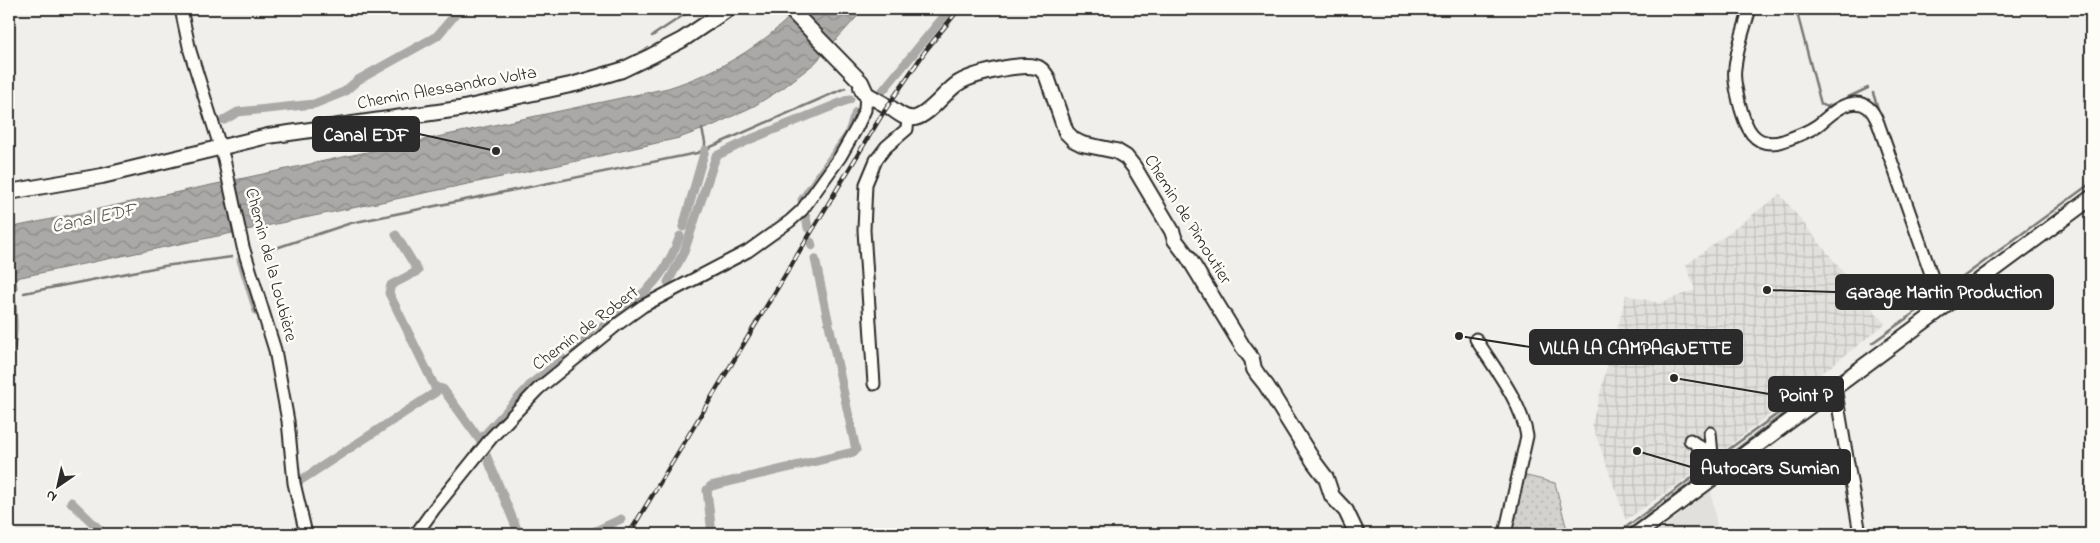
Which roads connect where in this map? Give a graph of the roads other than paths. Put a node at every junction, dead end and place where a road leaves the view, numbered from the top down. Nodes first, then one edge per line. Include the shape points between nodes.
1 (181, 9) edge
2 (728, 9) edge
3 (790, 9) edge
4 (1750, 9) edge
5 (863, 97) junction
6 (908, 118) junction
7 (222, 152) junction
8 (9, 192) edge
9 (2091, 198) edge
10 (1943, 308) junction
11 (1476, 339) dead end
12 (874, 384) dead end
13 (1835, 388) junction
14 (1710, 433) dead end
15 (1690, 440) dead end
16 (1712, 454) junction
17 (1721, 471) junction
18 (306, 534) edge
19 (416, 534) edge
20 (1357, 534) edge
21 (1505, 534) edge
22 (1637, 534) edge
23 (1860, 534) edge

1 - 7 street, Chemin de la Loubière via 190,51
2 - 7 main road, Chemin Alessandro Volta via 651,56 622,70 581,83 459,109 268,136
3 - 5 main road via 864,86
4 - 10 street via 1734,74 1742,114 1751,133 1764,142 1780,142 1810,130 1847,104 1860,103 1870,108 1878,122
5 - 6 main road
5 - 19 street, Chemin de Robert via 865,110 861,119 835,164 802,210 740,256 643,306 538,389 492,437
6 - 12 street via 907,129 876,160 866,184 865,239
6 - 20 main road, Chemin de Pimoutier via 922,115 967,78 991,71 1034,66 1043,71 1070,136 1082,144 1122,154 1134,167 1175,240 1242,347 1247,350 1258,375 1326,478 1328,490 1346,511
7 - 8 main road, Chemin Alessandro Volta
7 - 18 street, Chemin de la Loubière via 243,247 276,352 294,482
9 - 10 main road
10 - 13 main road
11 - 21 street via 1514,403 1527,436
13 - 17 main road
13 - 23 street
14 - 16 street
15 - 16 street
16 - 17 street
17 - 22 main road

